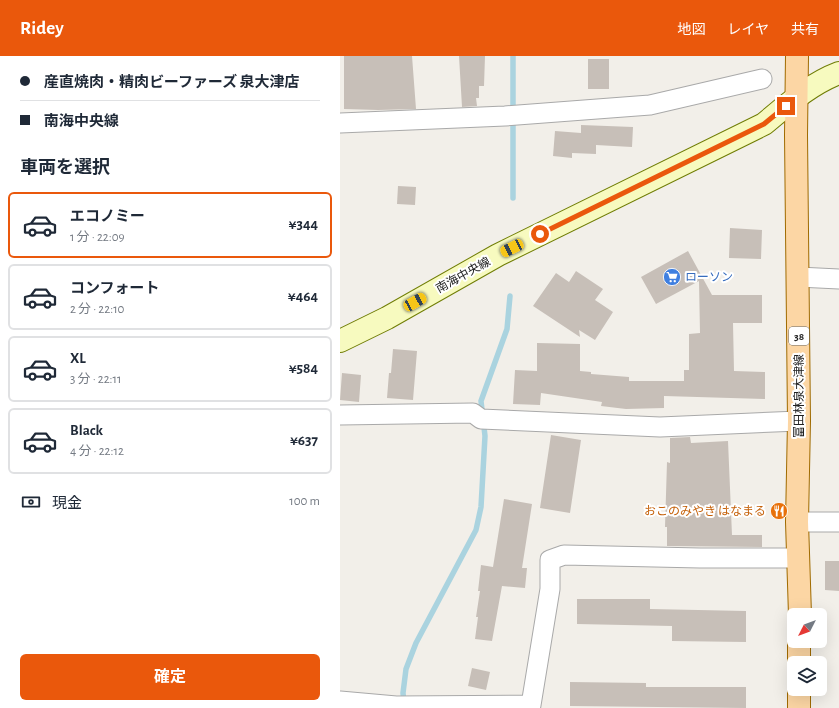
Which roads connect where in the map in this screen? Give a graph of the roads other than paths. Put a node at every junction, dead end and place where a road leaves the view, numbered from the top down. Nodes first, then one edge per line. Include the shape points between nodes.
1 (797, 56) edge
2 (839, 73) edge
3 (762, 79) dead end
4 (797, 96) junction
5 (340, 123) edge
6 (798, 277) junction
7 (839, 279) edge
8 (340, 341) edge
9 (340, 415) edge
10 (799, 421) junction
11 (797, 522) junction
12 (839, 522) edge
13 (799, 558) junction
14 (800, 608) edge
15 (799, 696) edge
16 (340, 701) edge
17 (531, 706) edge
18 (400, 707) edge
19 (799, 708) edge

1 - 4 main road, 富田林泉大津線 / 38
2 - 4 street, 南海中央線
3 - 5 street via 650,105 506,116
4 - 6 main road, 富田林泉大津線 / 38
4 - 8 street, 南海中央線 via 764,124 498,255 387,318
6 - 7 street
6 - 10 main road, 富田林泉大津線 / 38
9 - 10 street via 473,413 486,420 660,427
10 - 11 main road, 富田林泉大津線 / 38
11 - 12 street
11 - 13 main road, 富田林泉大津線 / 38
13 - 14 main road, 富田林泉大津線 / 38
13 - 17 street via 564,555 550,560 550,588
15 - 19 main road
16 - 18 street
17 - 18 street

